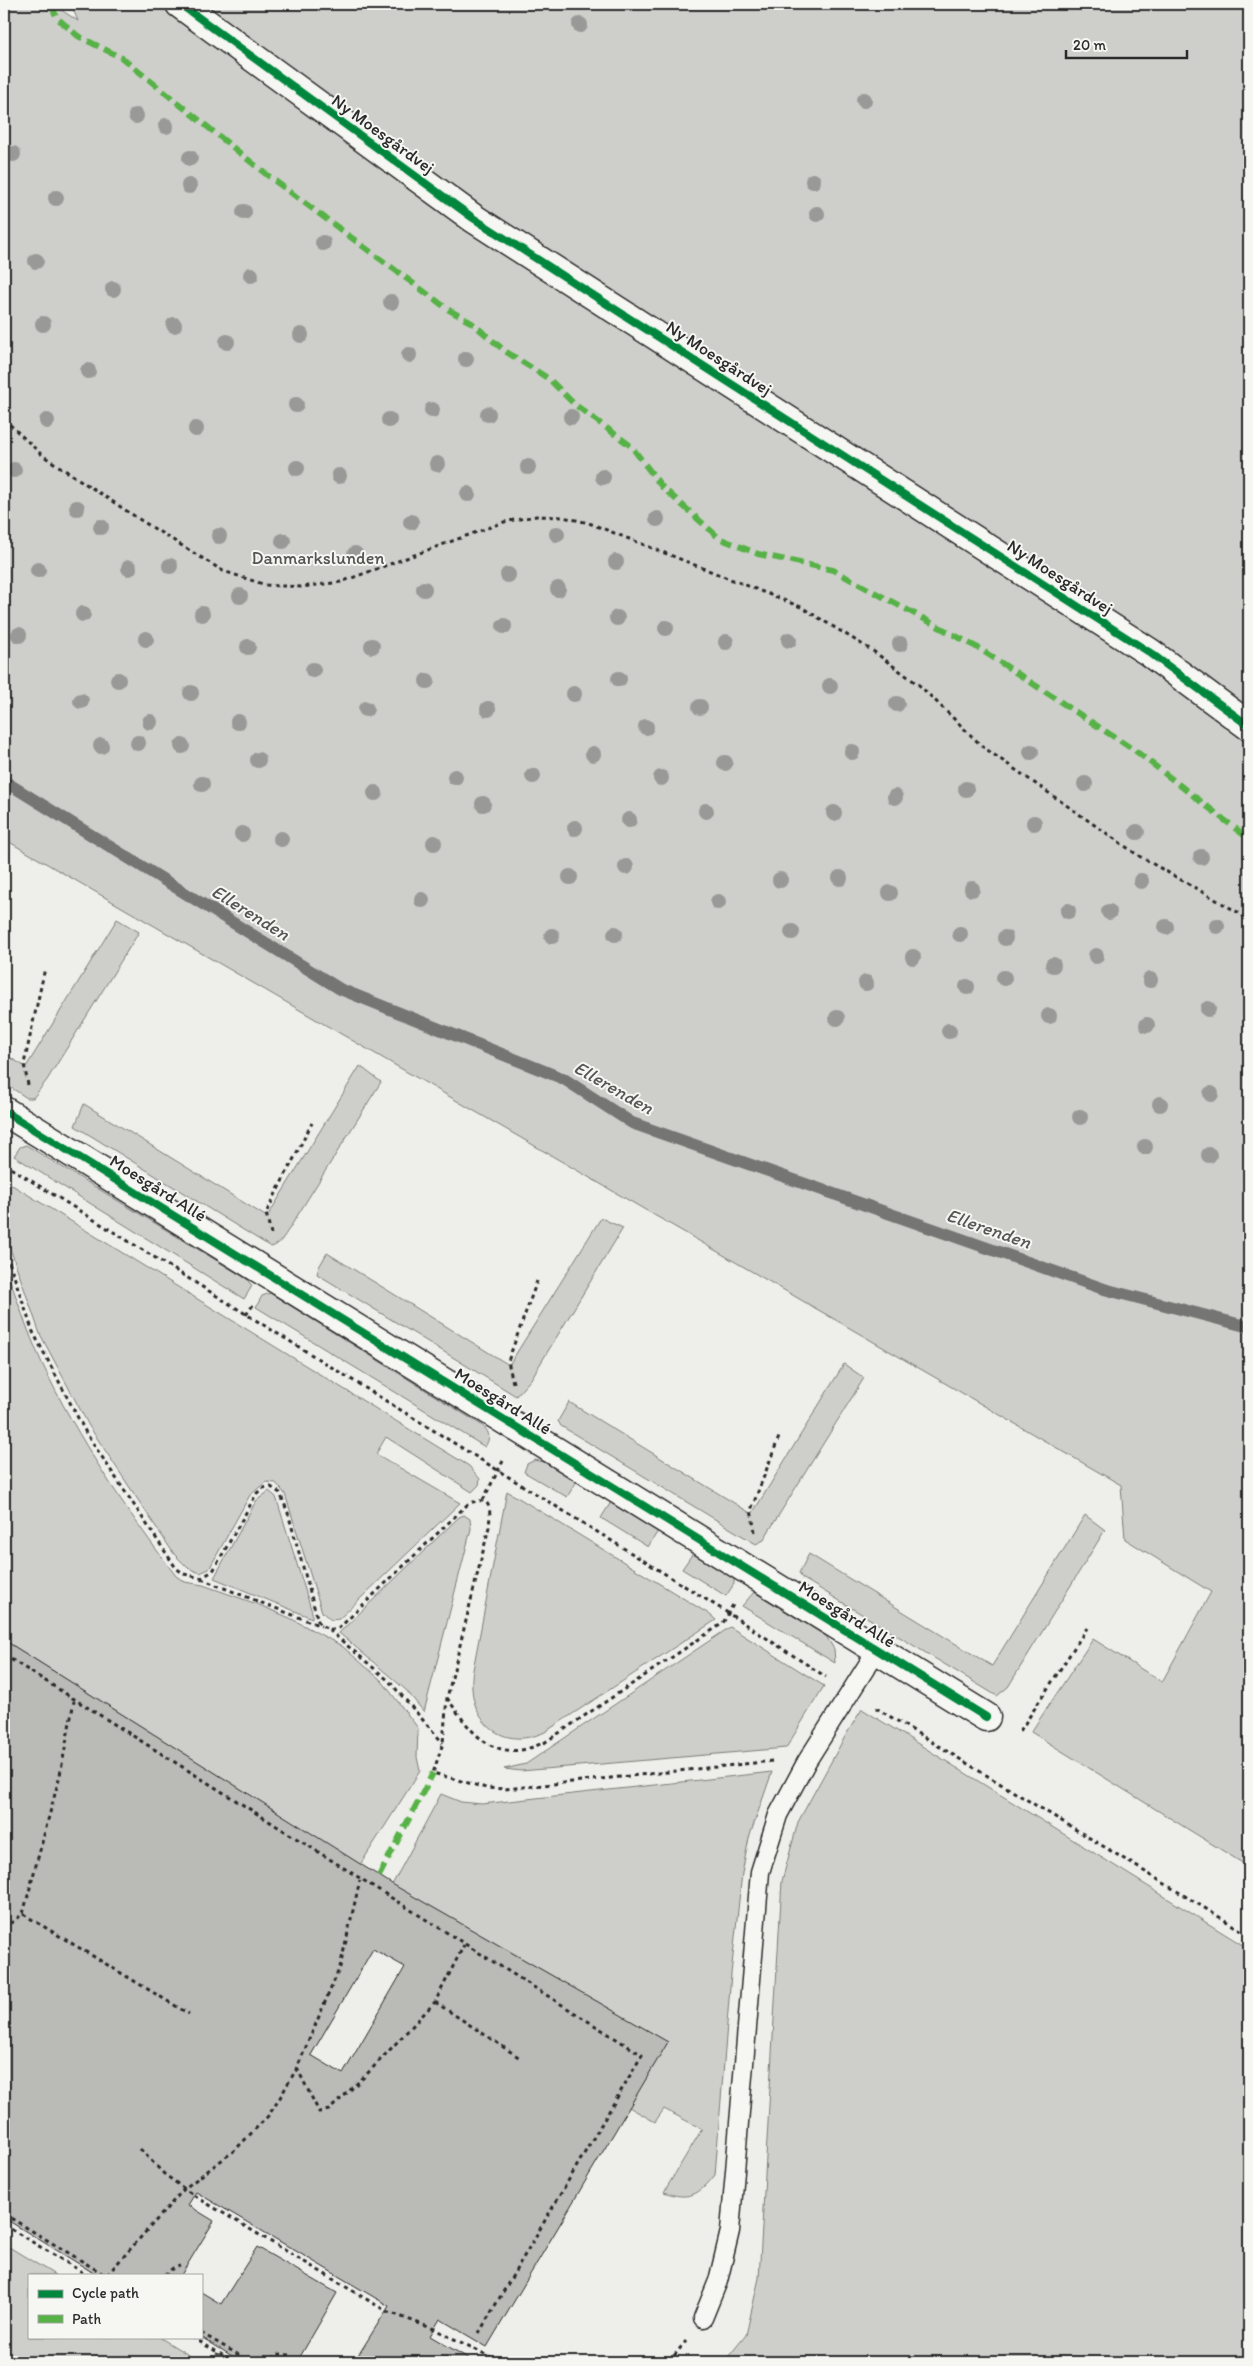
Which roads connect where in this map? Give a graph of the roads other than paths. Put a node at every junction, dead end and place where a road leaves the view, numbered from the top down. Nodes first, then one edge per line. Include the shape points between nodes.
1 (180, 4) edge
2 (1249, 726) edge
3 (4, 1111) edge
4 (877, 1650) junction
5 (986, 1717) road end
6 (703, 2318) dead end

1 - 2 street, Ny Moesgårdvej via 473,218 1149,652
3 - 4 street, Moesgård Allé
4 - 5 street, Moesgård Allé
4 - 6 lane via 807,1761 778,1815 760,1872 730,2231 718,2281

